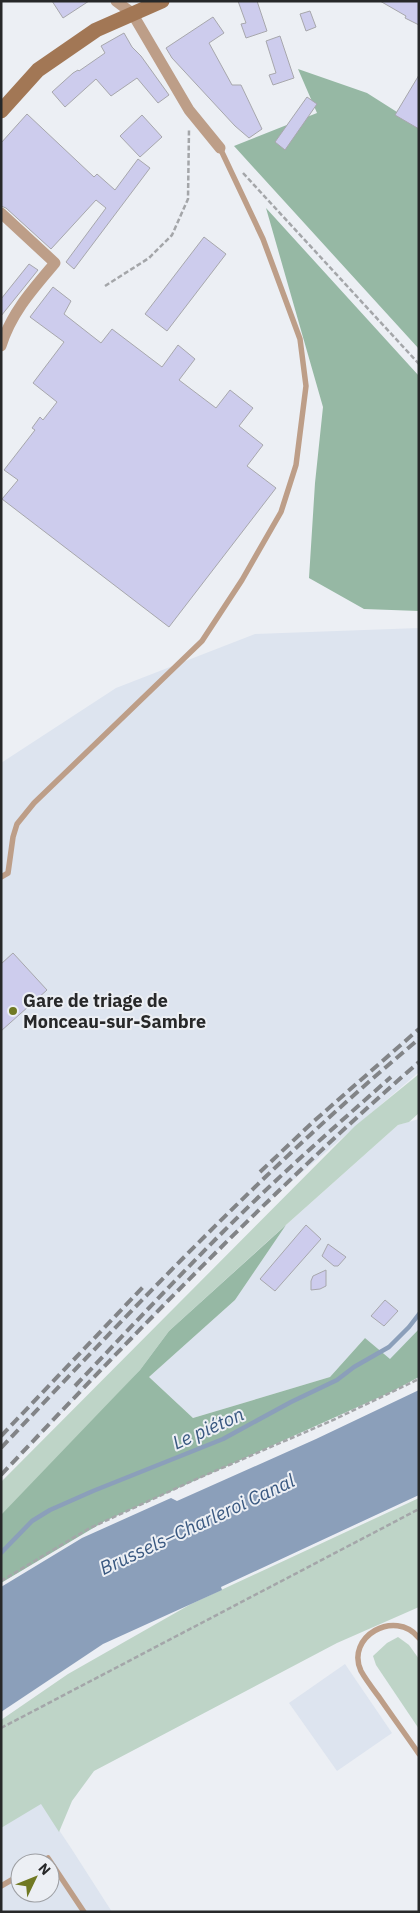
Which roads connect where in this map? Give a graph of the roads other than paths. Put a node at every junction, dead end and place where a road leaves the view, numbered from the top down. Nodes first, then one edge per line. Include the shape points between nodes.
1 (116, 1) edge
2 (162, 1) edge
3 (132, 13) junction
4 (1, 111) edge
5 (220, 148) joint
6 (1, 213) edge
7 (1, 346) edge
8 (1, 877) edge
9 (419, 1638) edge
10 (419, 1754) edge
11 (60, 1876) edge
12 (84, 1912) edge

1 - 3 street
2 - 3 main road
3 - 4 main road via 96,30 38,70
3 - 5 street via 189,110
5 - 8 lane via 263,239 300,339 306,386 296,465 281,512 202,641 34,803 17,824 8,873
6 - 7 street via 55,263 22,301
9 - 10 lane via 400,1625 383,1626 366,1637 358,1653 361,1671
11 - 12 lane

